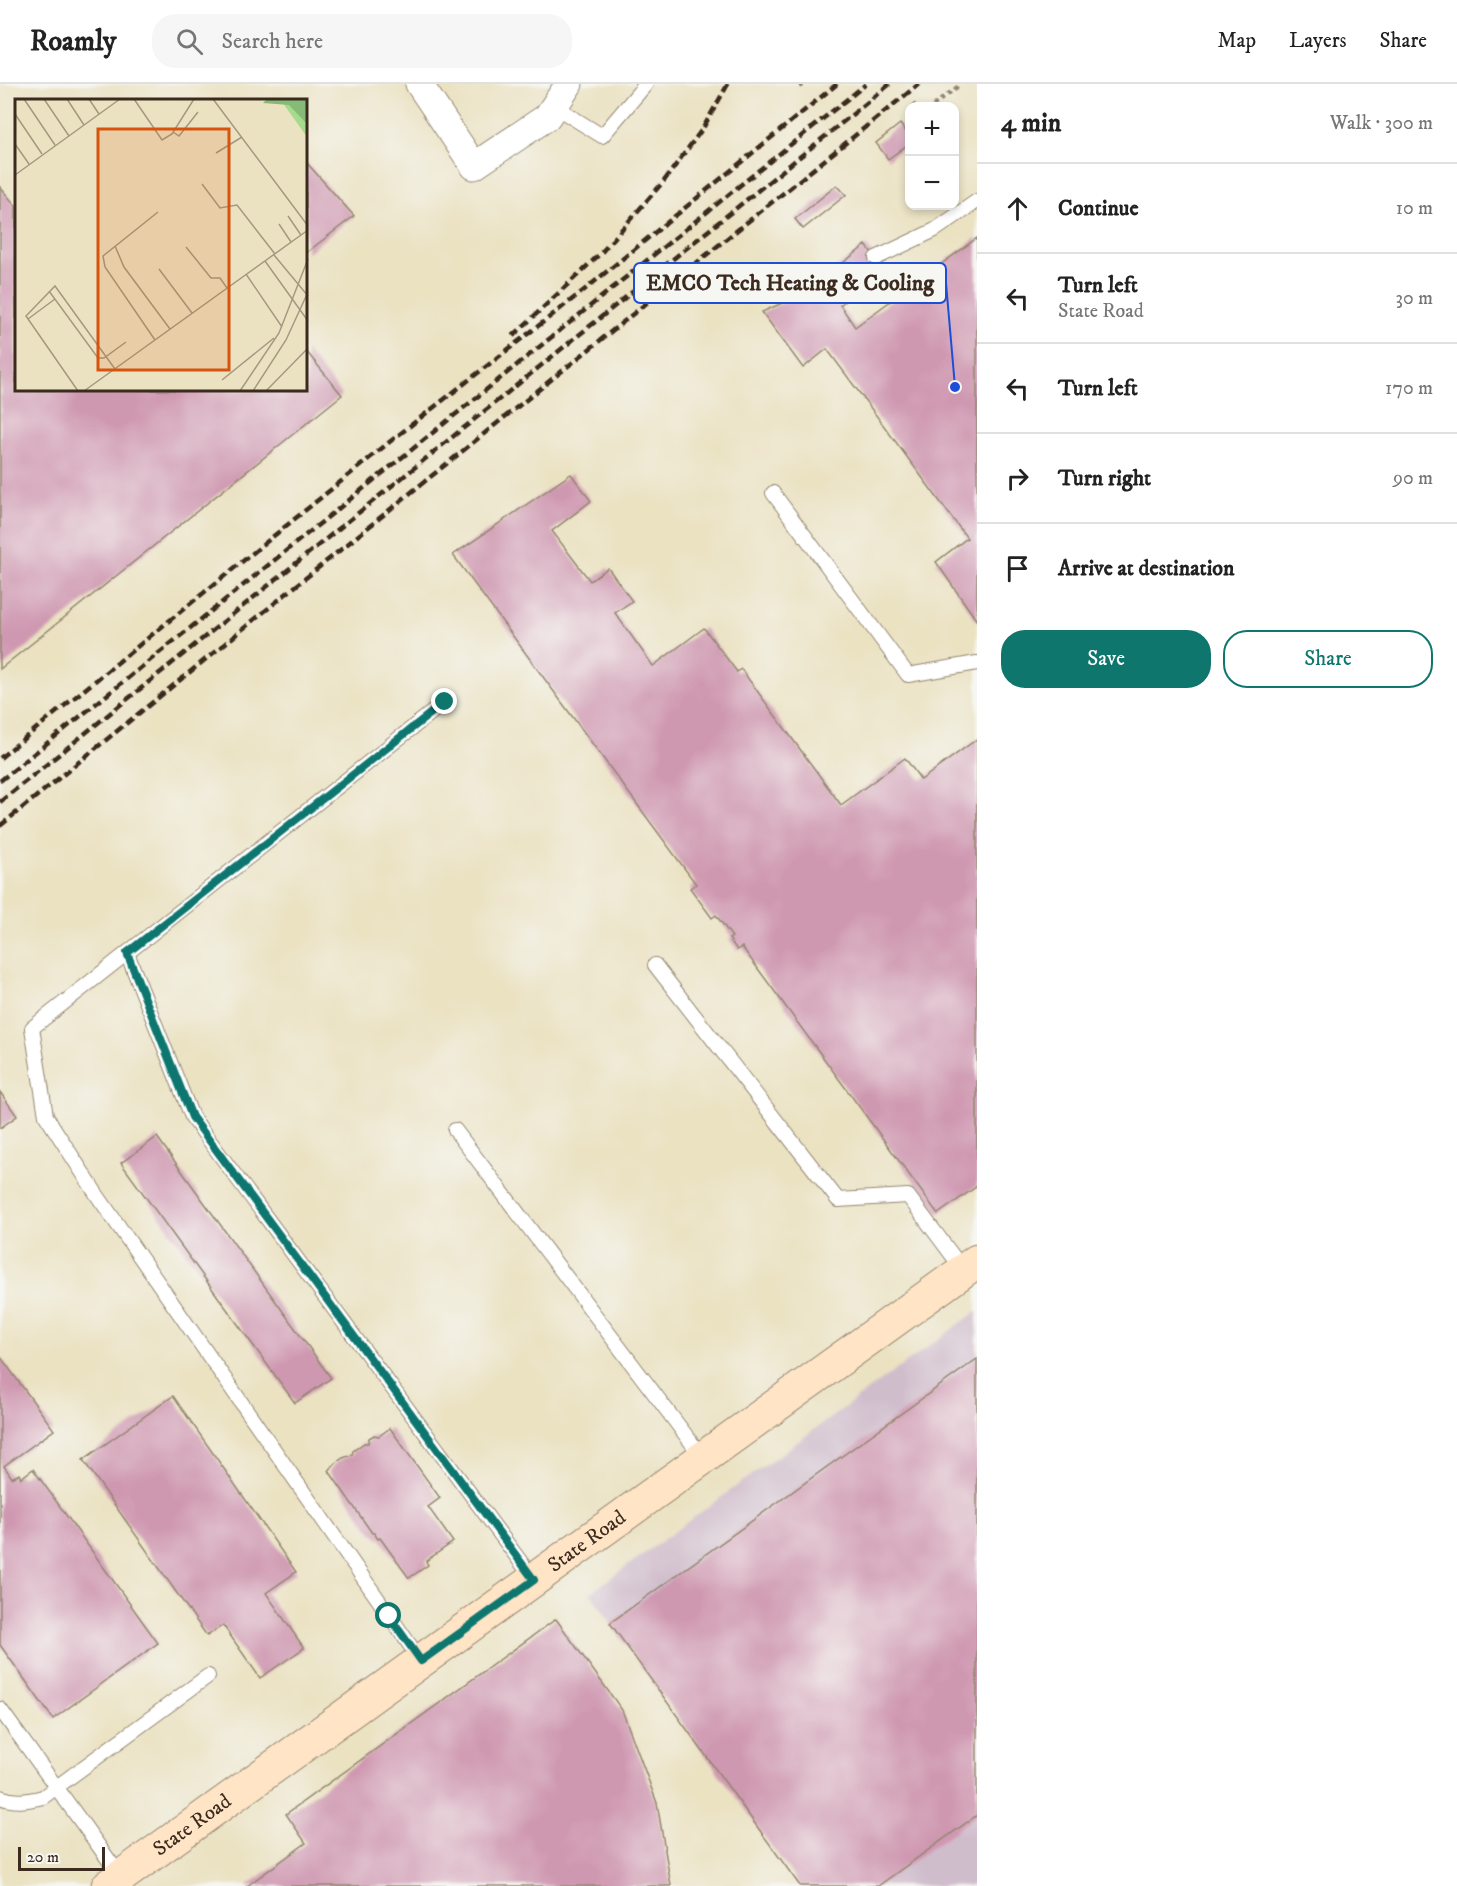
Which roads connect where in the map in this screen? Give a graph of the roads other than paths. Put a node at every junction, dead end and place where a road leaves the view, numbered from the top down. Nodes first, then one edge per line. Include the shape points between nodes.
1 (419, 84) edge
2 (646, 84) edge
3 (562, 95) edge
4 (977, 201) edge
5 (876, 258) dead end
6 (773, 493) dead end
7 (977, 663) edge
8 (445, 702) dead end
9 (127, 953) junction
10 (655, 965) dead end
11 (455, 1130) dead end
12 (970, 1266) edge
13 (703, 1458) junction
14 (534, 1580) junction
15 (421, 1661) junction
16 (208, 1676) dead end
17 (0, 1709) edge
18 (57, 1789) junction
19 (0, 1797) edge
20 (114, 1881) edge

1 - 3 street via 474,166 547,117
2 - 3 lane via 602,136
4 - 5 lane via 935,230
6 - 7 lane via 908,675
8 - 9 lane
9 - 14 lane via 192,1117
9 - 15 lane via 32,1028 46,1116
10 - 12 lane via 838,1200 908,1196
11 - 13 lane
12 - 13 main road, State Road
13 - 14 main road, State Road
14 - 15 main road, State Road
15 - 20 main road, State Road
16 - 18 lane
17 - 18 lane
18 - 19 lane via 26,1802
18 - 20 lane

